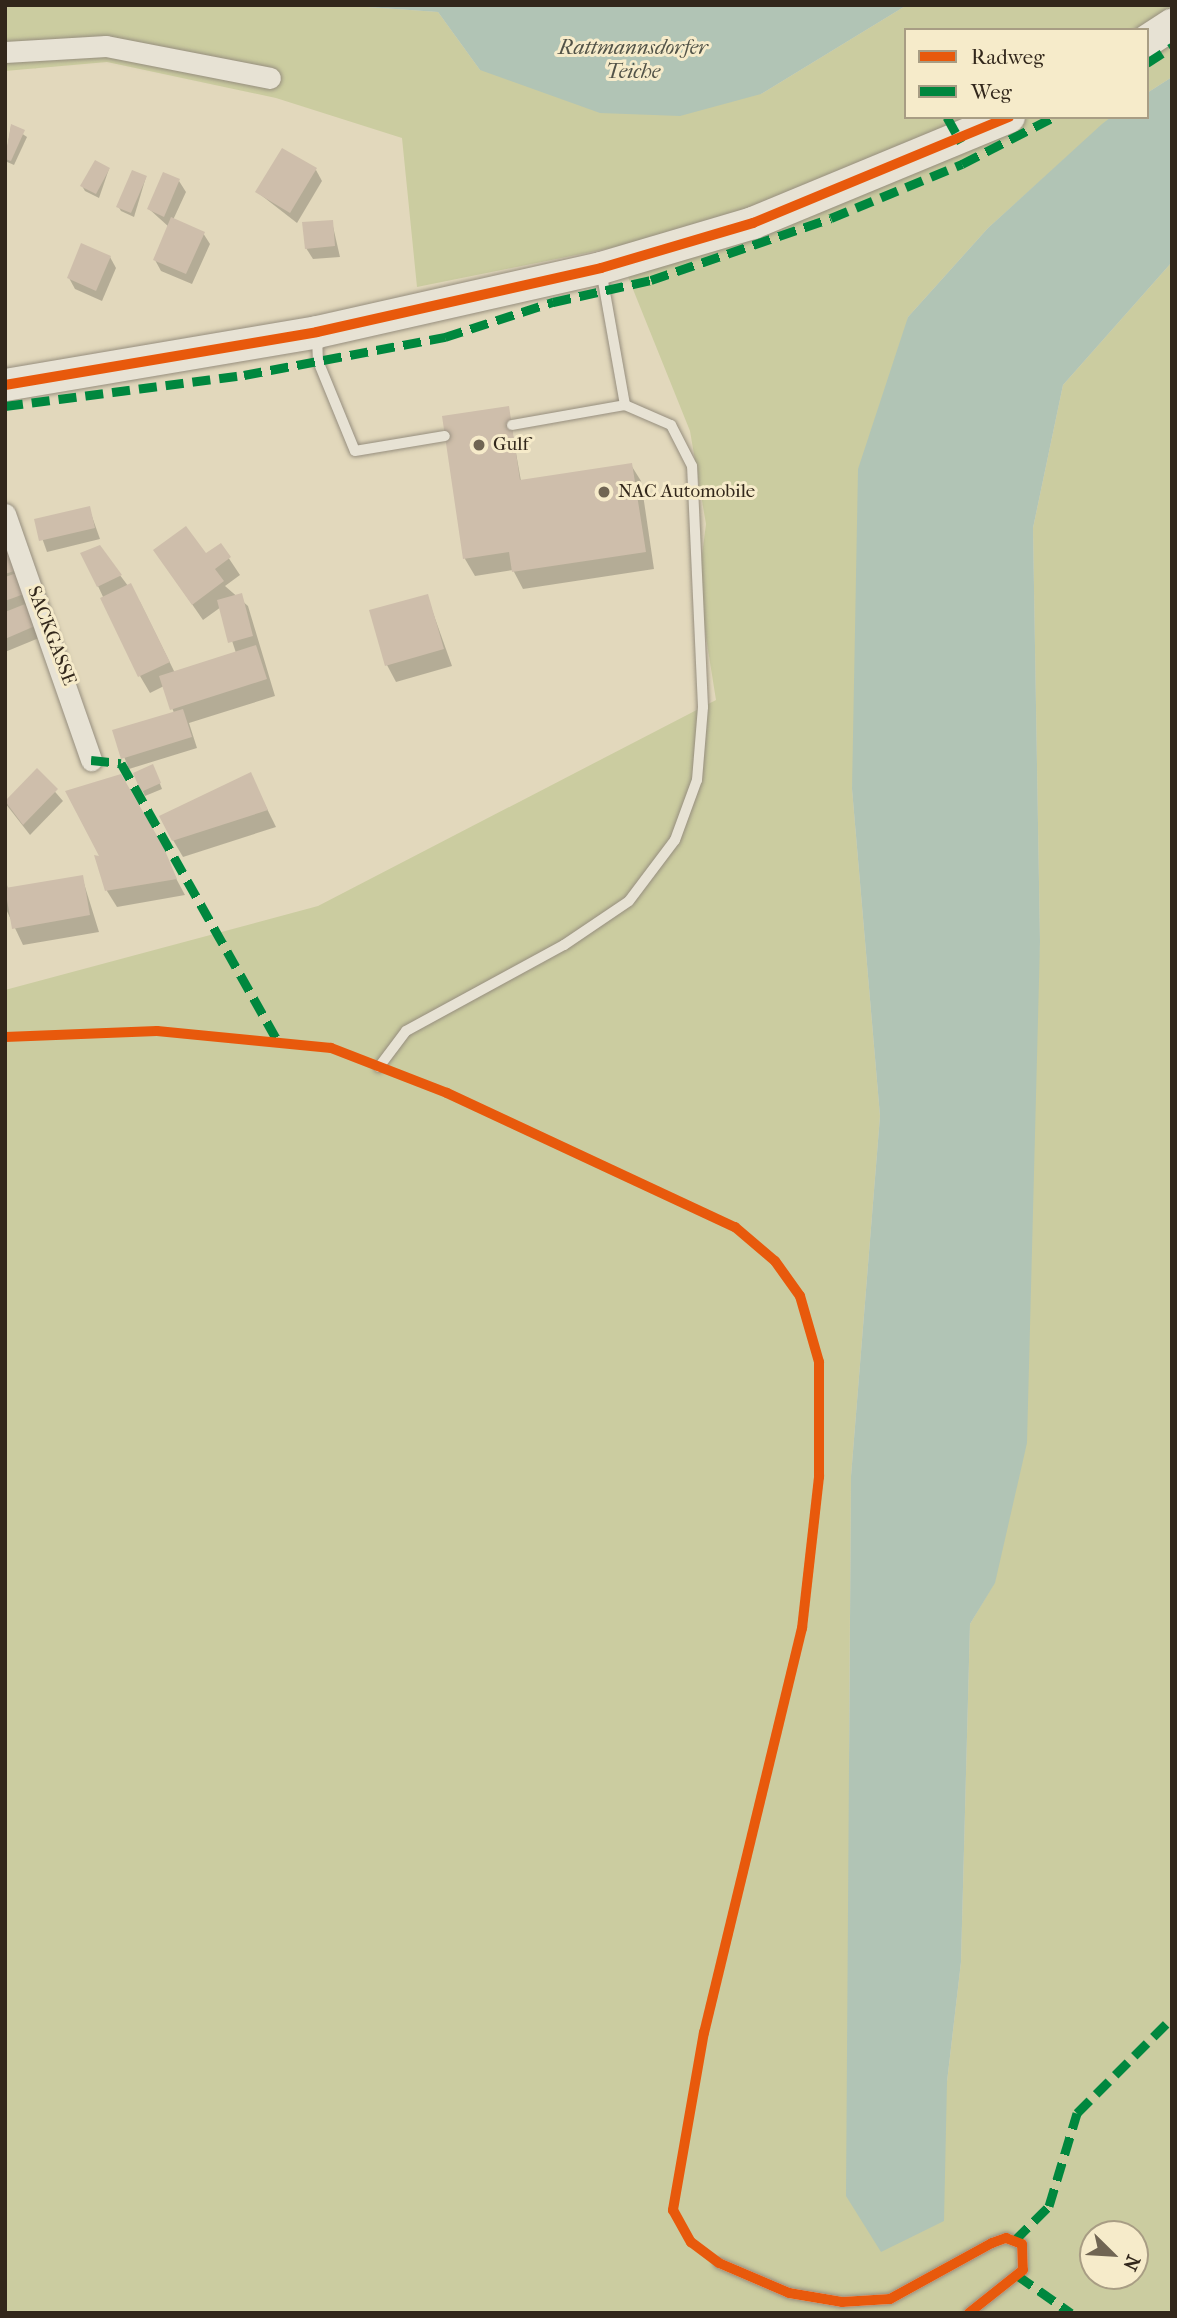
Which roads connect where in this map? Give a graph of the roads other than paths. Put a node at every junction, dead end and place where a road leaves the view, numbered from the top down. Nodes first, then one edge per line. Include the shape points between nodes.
1 (1172, 25) edge
2 (1149, 40) edge
3 (5, 52) edge
4 (270, 78) dead end
5 (1004, 119) edge
6 (601, 268) junction
7 (317, 332) junction
8 (5, 385) edge
9 (625, 405) junction
10 (512, 425) dead end
11 (445, 436) dead end
12 (5, 514) edge
13 (91, 760) dead end
14 (379, 1067) dead end
15 (719, 2263) dead end
16 (969, 2313) edge

1 - 2 main road
3 - 4 street via 106,46
5 - 6 main road via 753,223
6 - 7 main road
6 - 9 lane
7 - 8 main road
7 - 11 lane via 318,361 355,451
9 - 10 lane
9 - 14 lane via 671,425 692,467 703,707 696,780 675,840 629,901 553,952 406,1031
12 - 13 street, SACKGASSE
15 - 16 lane via 789,2293 842,2302 890,2299 992,2243 1006,2238 1022,2244 1023,2270

